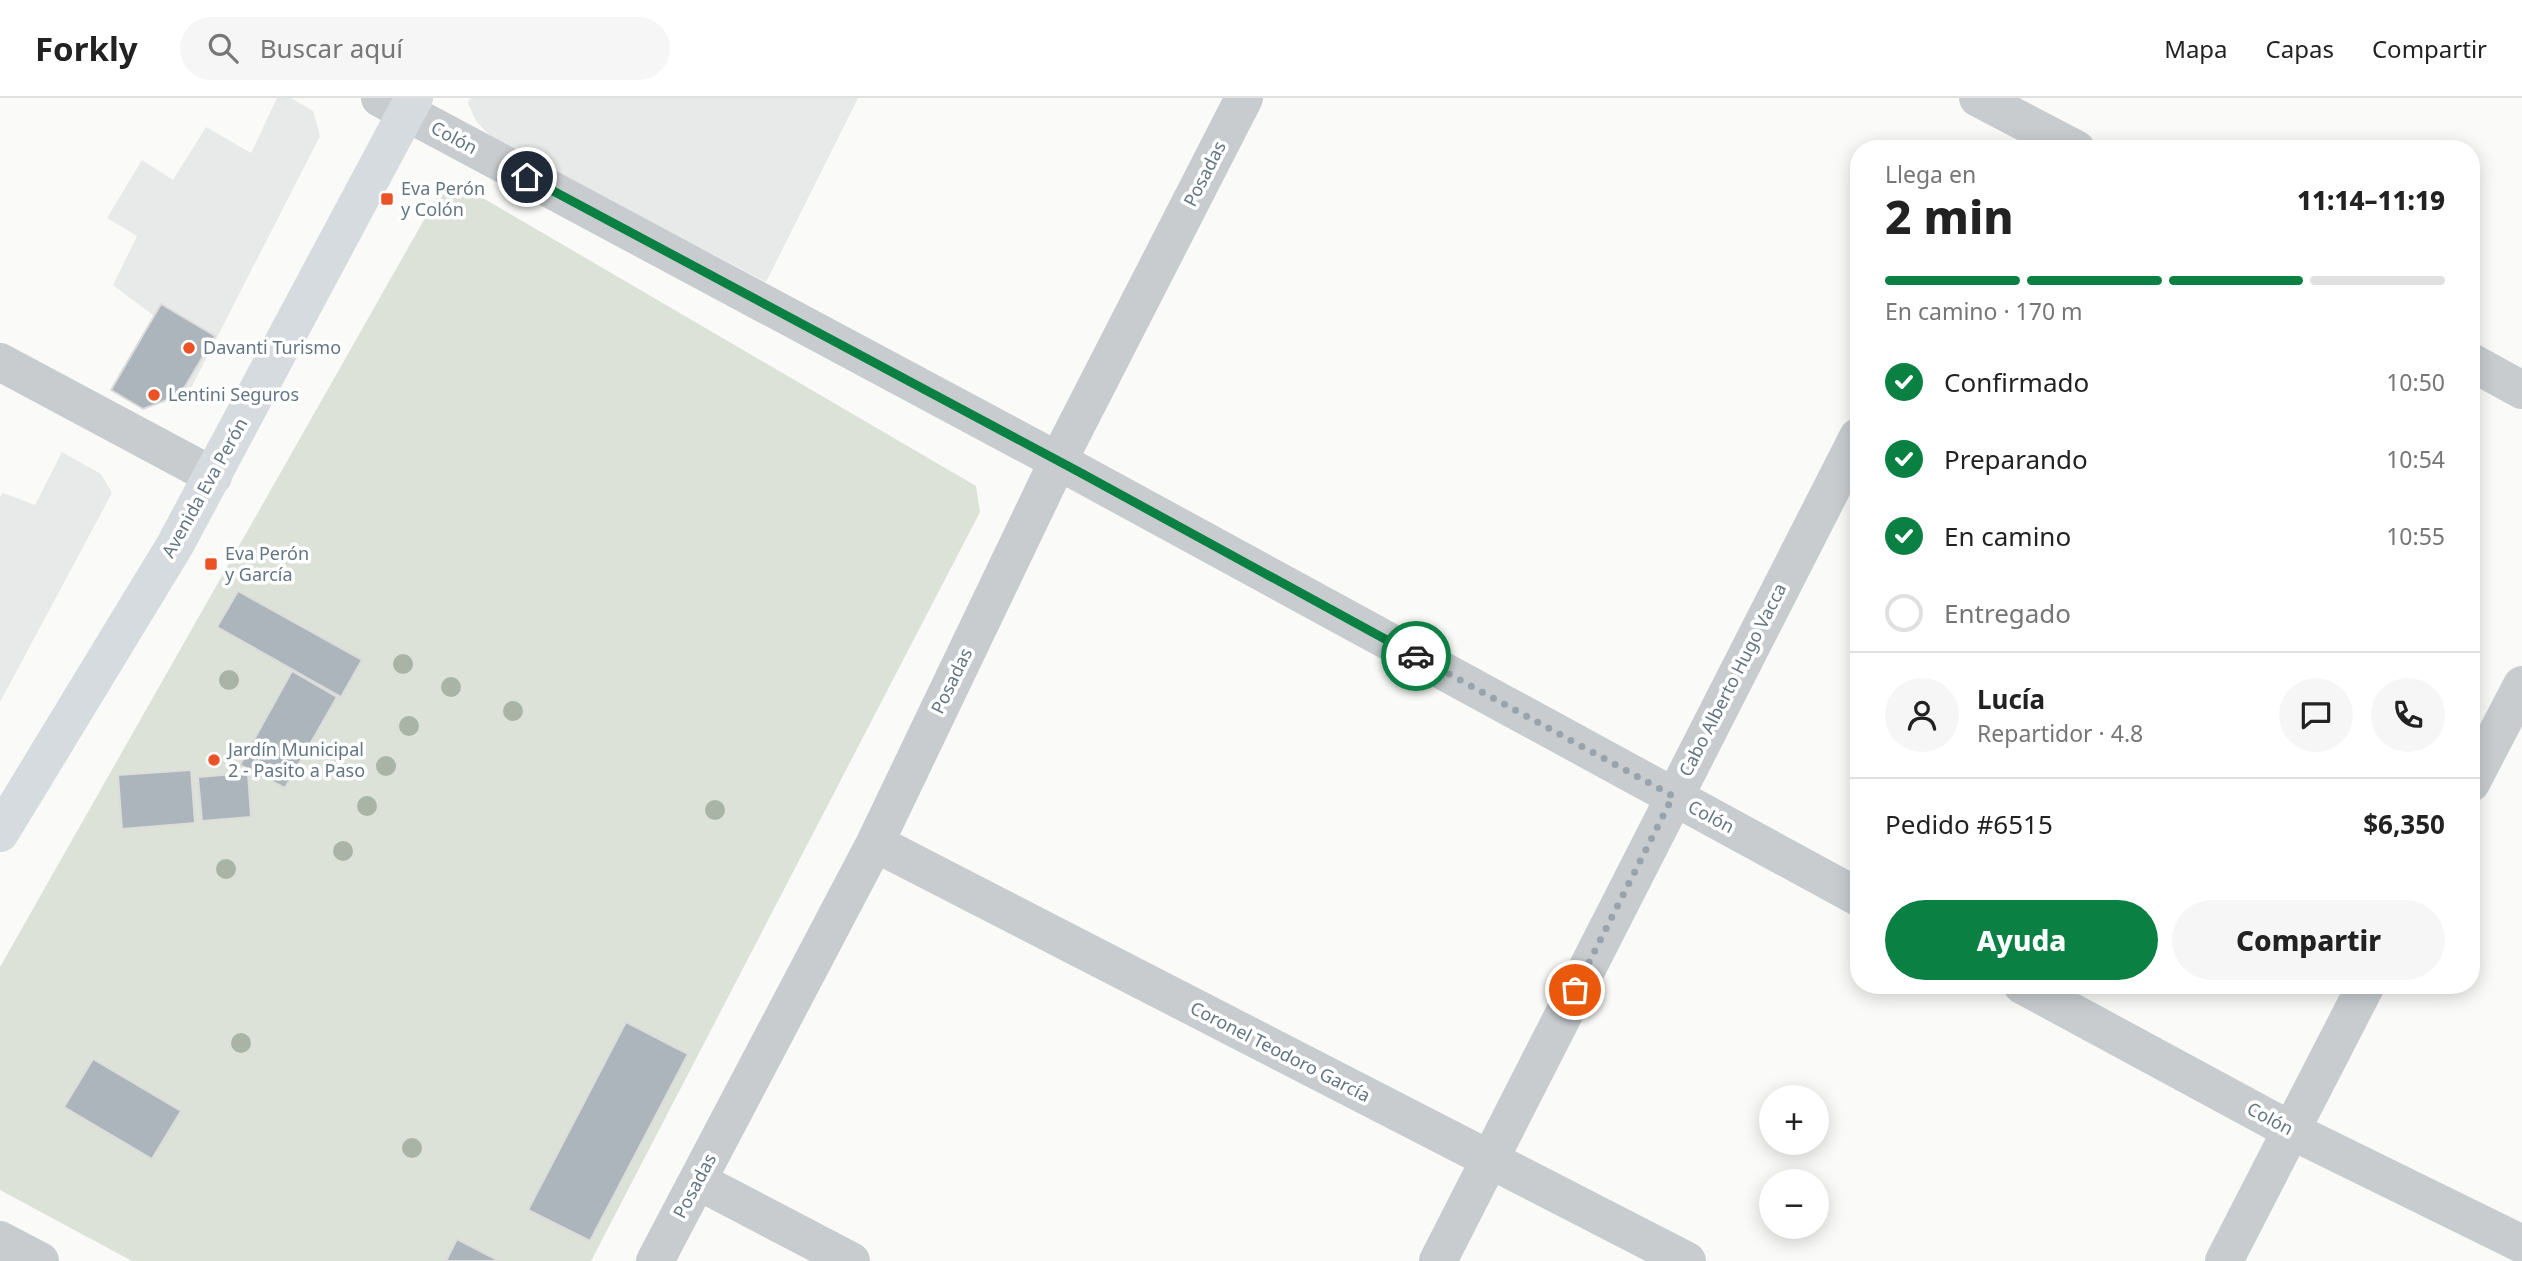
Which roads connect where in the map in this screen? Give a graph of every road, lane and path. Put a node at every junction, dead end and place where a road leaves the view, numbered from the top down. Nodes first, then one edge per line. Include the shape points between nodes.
1 (1244, 98) edge
2 (1978, 98) edge
3 (400, 103) edge
4 (2021, 122) edge
5 (2058, 140) edge
6 (0, 362) edge
7 (2480, 367) edge
8 (2522, 390) edge
9 (1850, 453) edge
10 (1058, 461) junction
11 (213, 476) junction
12 (2522, 685) edge
13 (2480, 766) edge
14 (1673, 796) junction
15 (3, 820) edge
16 (875, 842) junction
17 (1850, 893) edge
18 (2039, 994) edge
19 (2361, 994) edge
20 (2290, 1130) junction
21 (1489, 1160) junction
22 (698, 1181) junction
23 (0, 1240) edge
24 (2522, 1244) edge
25 (40, 1261) edge
26 (655, 1261) edge
27 (851, 1261) edge
28 (1438, 1261) edge
29 (1687, 1261) edge
30 (2224, 1261) edge

1 - 10 street, Posadas
2 - 4 street
3 - 10 street, Colón
3 - 11 main road, Avenida Eva Perón
4 - 5 street
6 - 11 street
7 - 8 street
9 - 14 street, Cabo Alberto Hugo Vacca
10 - 14 street, Colón
10 - 16 street, Posadas
11 - 15 main road, Avenida Eva Perón via 175,545
12 - 13 street
14 - 17 street, Colón
14 - 21 street, Cabo Alberto Hugo Vacca
16 - 21 street, Coronel Teodoro García
16 - 22 street, Posadas
18 - 20 street, Colón
19 - 20 street
20 - 24 street, Colón
20 - 30 street
21 - 28 street, Cabo Alberto Hugo Vacca
21 - 29 street, Coronel Teodoro García
22 - 26 street, Posadas
22 - 27 street
23 - 25 street

